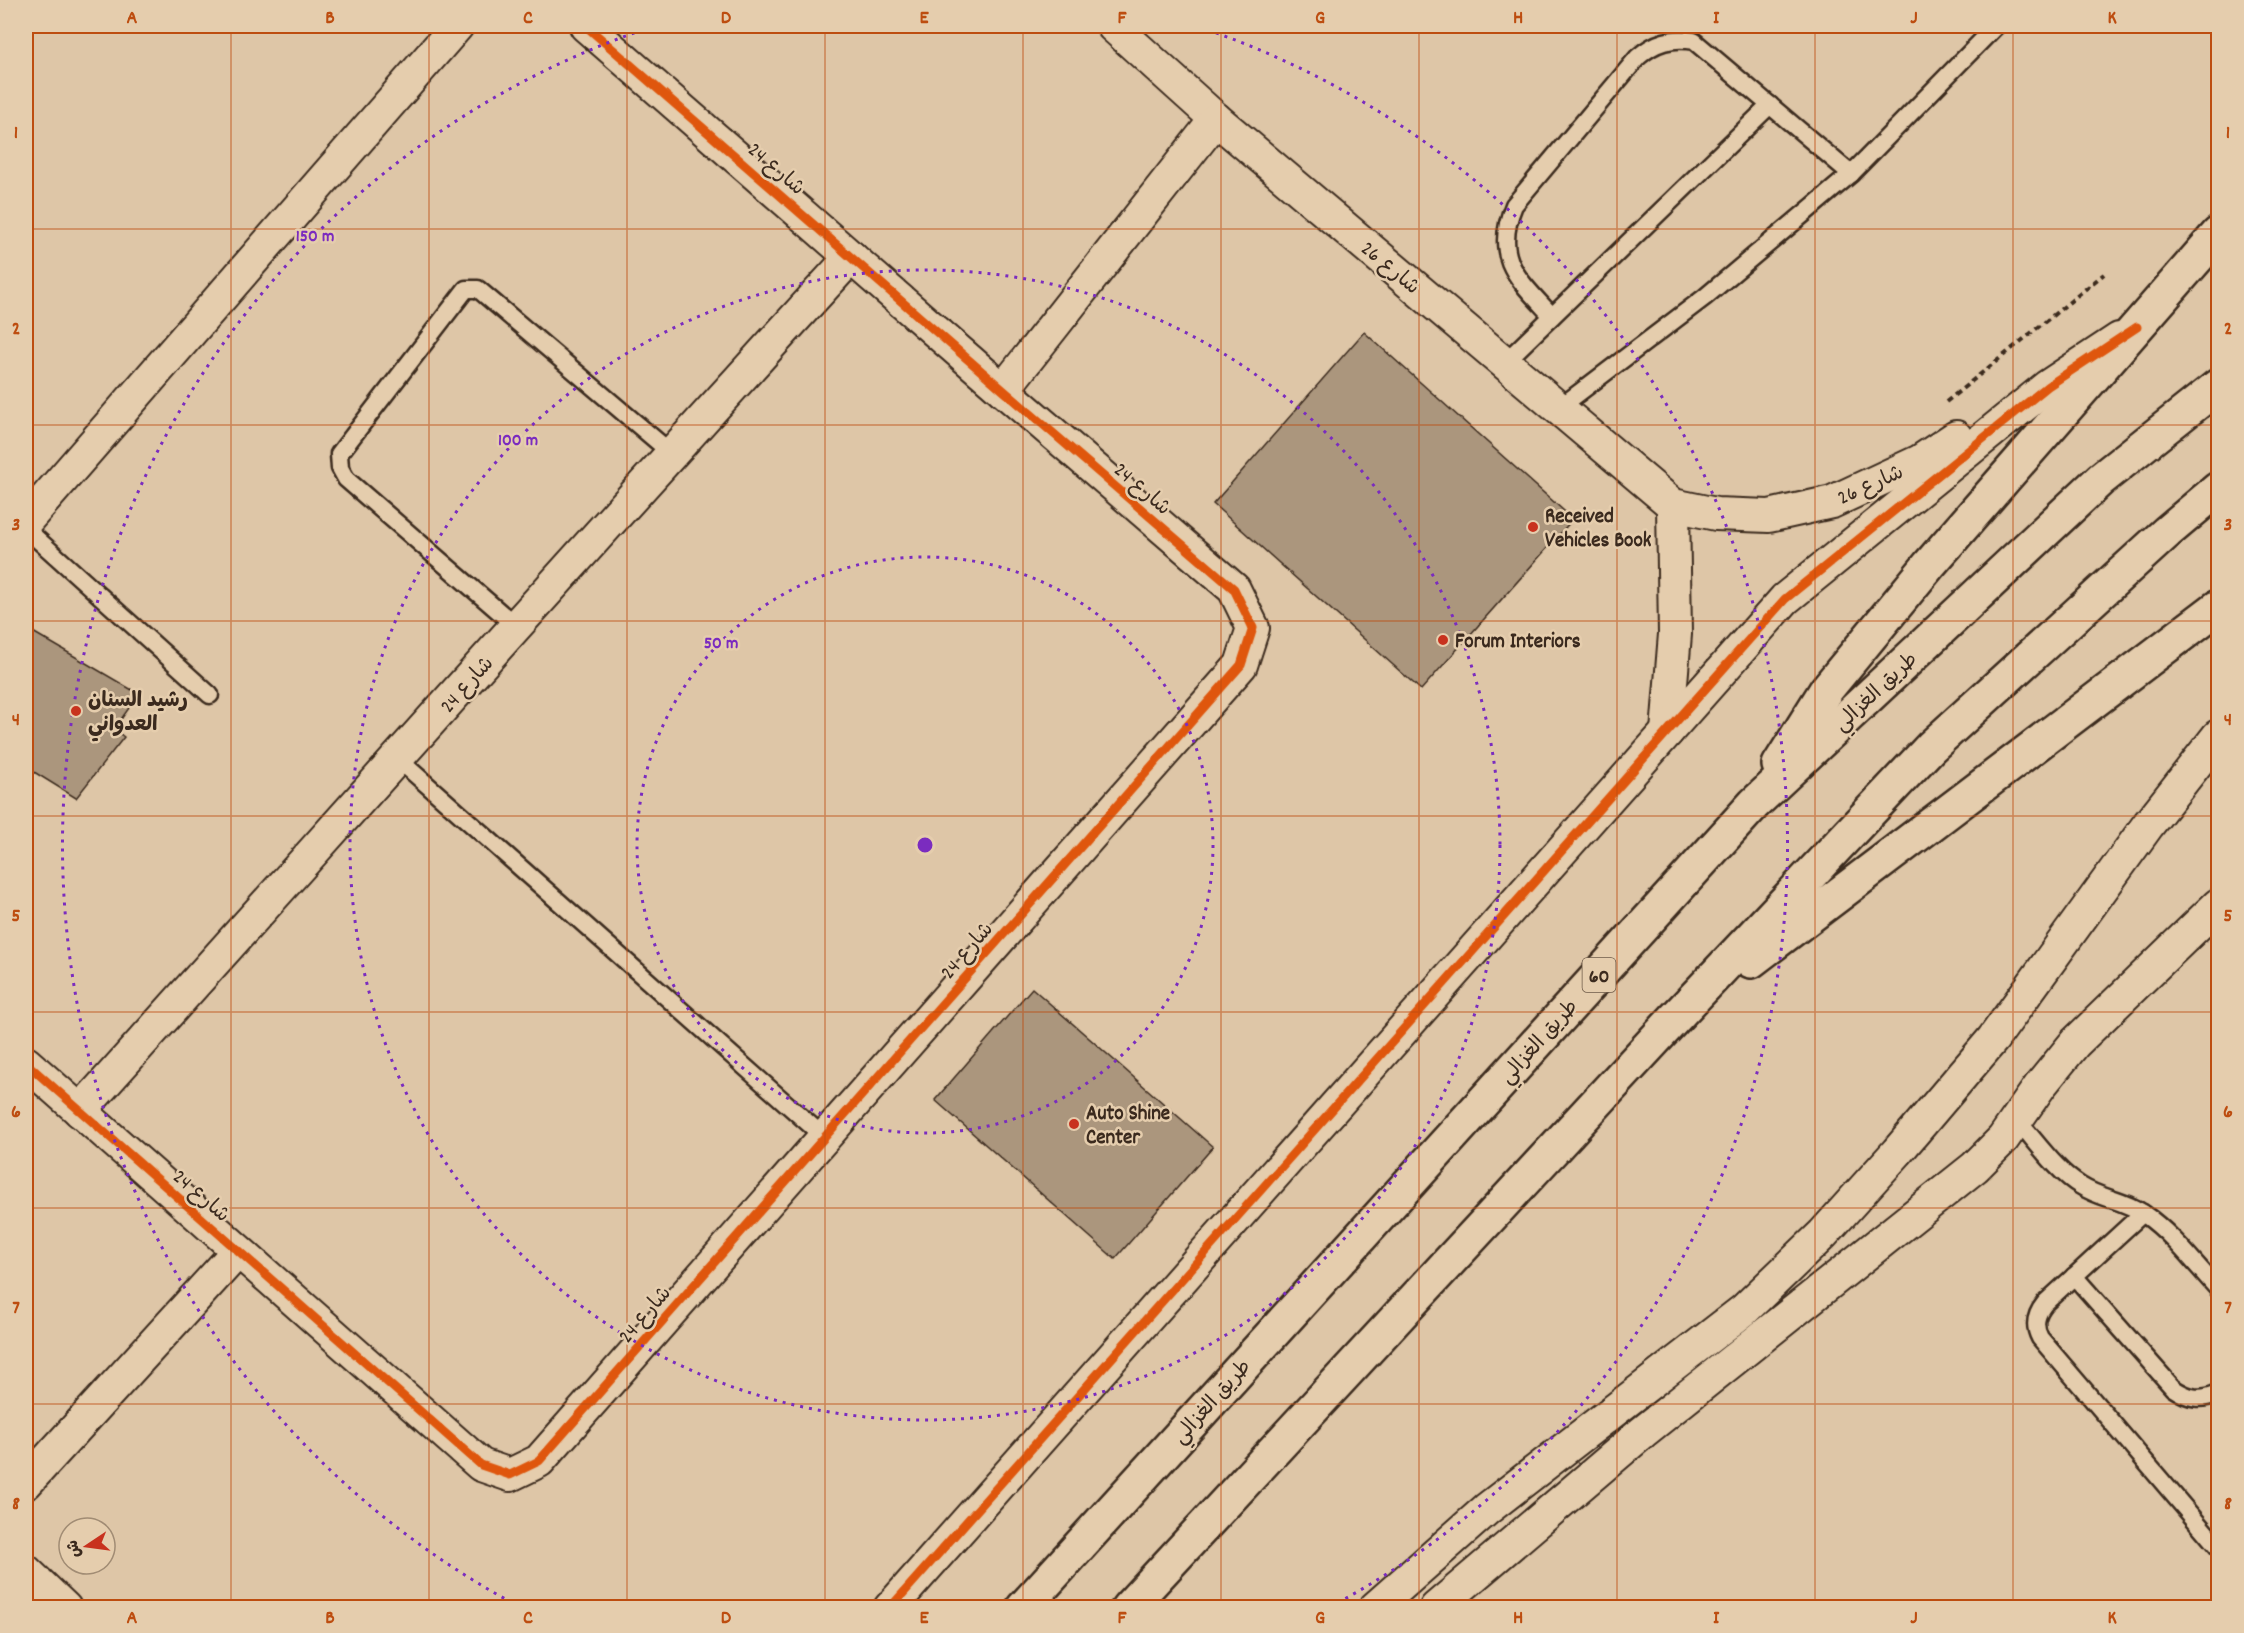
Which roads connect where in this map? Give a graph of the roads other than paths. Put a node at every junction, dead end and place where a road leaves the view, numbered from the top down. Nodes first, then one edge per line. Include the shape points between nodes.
1 (586, 26) edge
2 (1113, 26) edge
3 (1996, 26) edge
4 (445, 30) edge
5 (1770, 105) junction
6 (1216, 118) junction
7 (1851, 174) junction
8 (2218, 234) edge
9 (851, 257) junction
10 (1552, 316) junction
11 (2137, 327) junction
12 (1504, 363) junction
13 (2218, 386) edge
14 (2048, 387) junction
15 (1003, 390) junction
16 (1558, 408) junction
17 (671, 453) junction
18 (2218, 489) edge
19 (1672, 505) junction
20 (26, 521) edge
21 (26, 529) edge
22 (2218, 607) edge
23 (517, 627) junction
24 (210, 695) dead end
25 (1667, 732) junction
26 (2218, 736) edge
27 (398, 759) junction
28 (1754, 804) junction
29 (2218, 905) edge
30 (1675, 1018) junction
31 (26, 1064) edge
32 (80, 1111) junction
33 (2017, 1120) junction
34 (824, 1137) junction
35 (2143, 1213) junction
36 (238, 1251) junction
37 (2074, 1276) junction
38 (2218, 1289) edge
39 (2218, 1393) edge
40 (26, 1483) edge
41 (2218, 1547) edge
42 (26, 1571) edge
43 (66, 1608) edge
44 (890, 1608) edge
45 (1023, 1608) edge
46 (1128, 1608) edge
47 (1375, 1608) edge
48 (1436, 1608) edge

1 - 9 street, شارع 24
2 - 6 street, شارع 26
3 - 7 lane
4 - 20 street
5 - 7 lane
5 - 10 lane
5 - 10 lane via 1694,41 1659,43 1638,57 1514,205 1507,222 1507,258 1515,276
6 - 12 street, شارع 26
6 - 15 street
7 - 16 lane via 1705,297
8 - 11 highway
9 - 15 street, شارع 24
9 - 17 street, شارع 24
10 - 12 lane
11 - 14 street
11 - 28 highway via 1929,565 1834,681
12 - 16 street, شارع 26
13 - 28 highway, طريق الغزالي / 60 via 2101,479
14 - 19 street, شارع 26 via 2001,407 1920,461 1832,502 1769,516 1716,514
14 - 25 street via 1785,599
15 - 34 street, شارع 24 via 1234,590 1252,628 1241,665
16 - 19 street, شارع 26
17 - 23 street, شارع 24
17 - 23 lane via 478,289 466,289 339,454 340,468 346,479
18 - 30 highway via 1931,747
19 - 25 street via 1675,634
21 - 24 lane
22 - 30 highway
23 - 27 street, شارع 24
25 - 44 street
26 - 47 street via 2148,825 1993,1040 1822,1234 1744,1310 1486,1509
27 - 32 street, شارع 24
27 - 34 lane
28 - 45 highway, طريق الغزالي / 60
29 - 33 street via 2075,1044
30 - 46 highway
31 - 32 street, شارع 24
32 - 36 street, شارع 24
33 - 35 lane via 2079,1185
33 - 48 street via 1975,1167 1643,1432
34 - 36 street, شارع 24 via 539,1461 510,1475 481,1465
35 - 37 lane
35 - 38 lane
36 - 40 street, شارع 24
37 - 39 lane via 2173,1388 2195,1399
37 - 41 lane via 2037,1312 2036,1331
42 - 43 street

